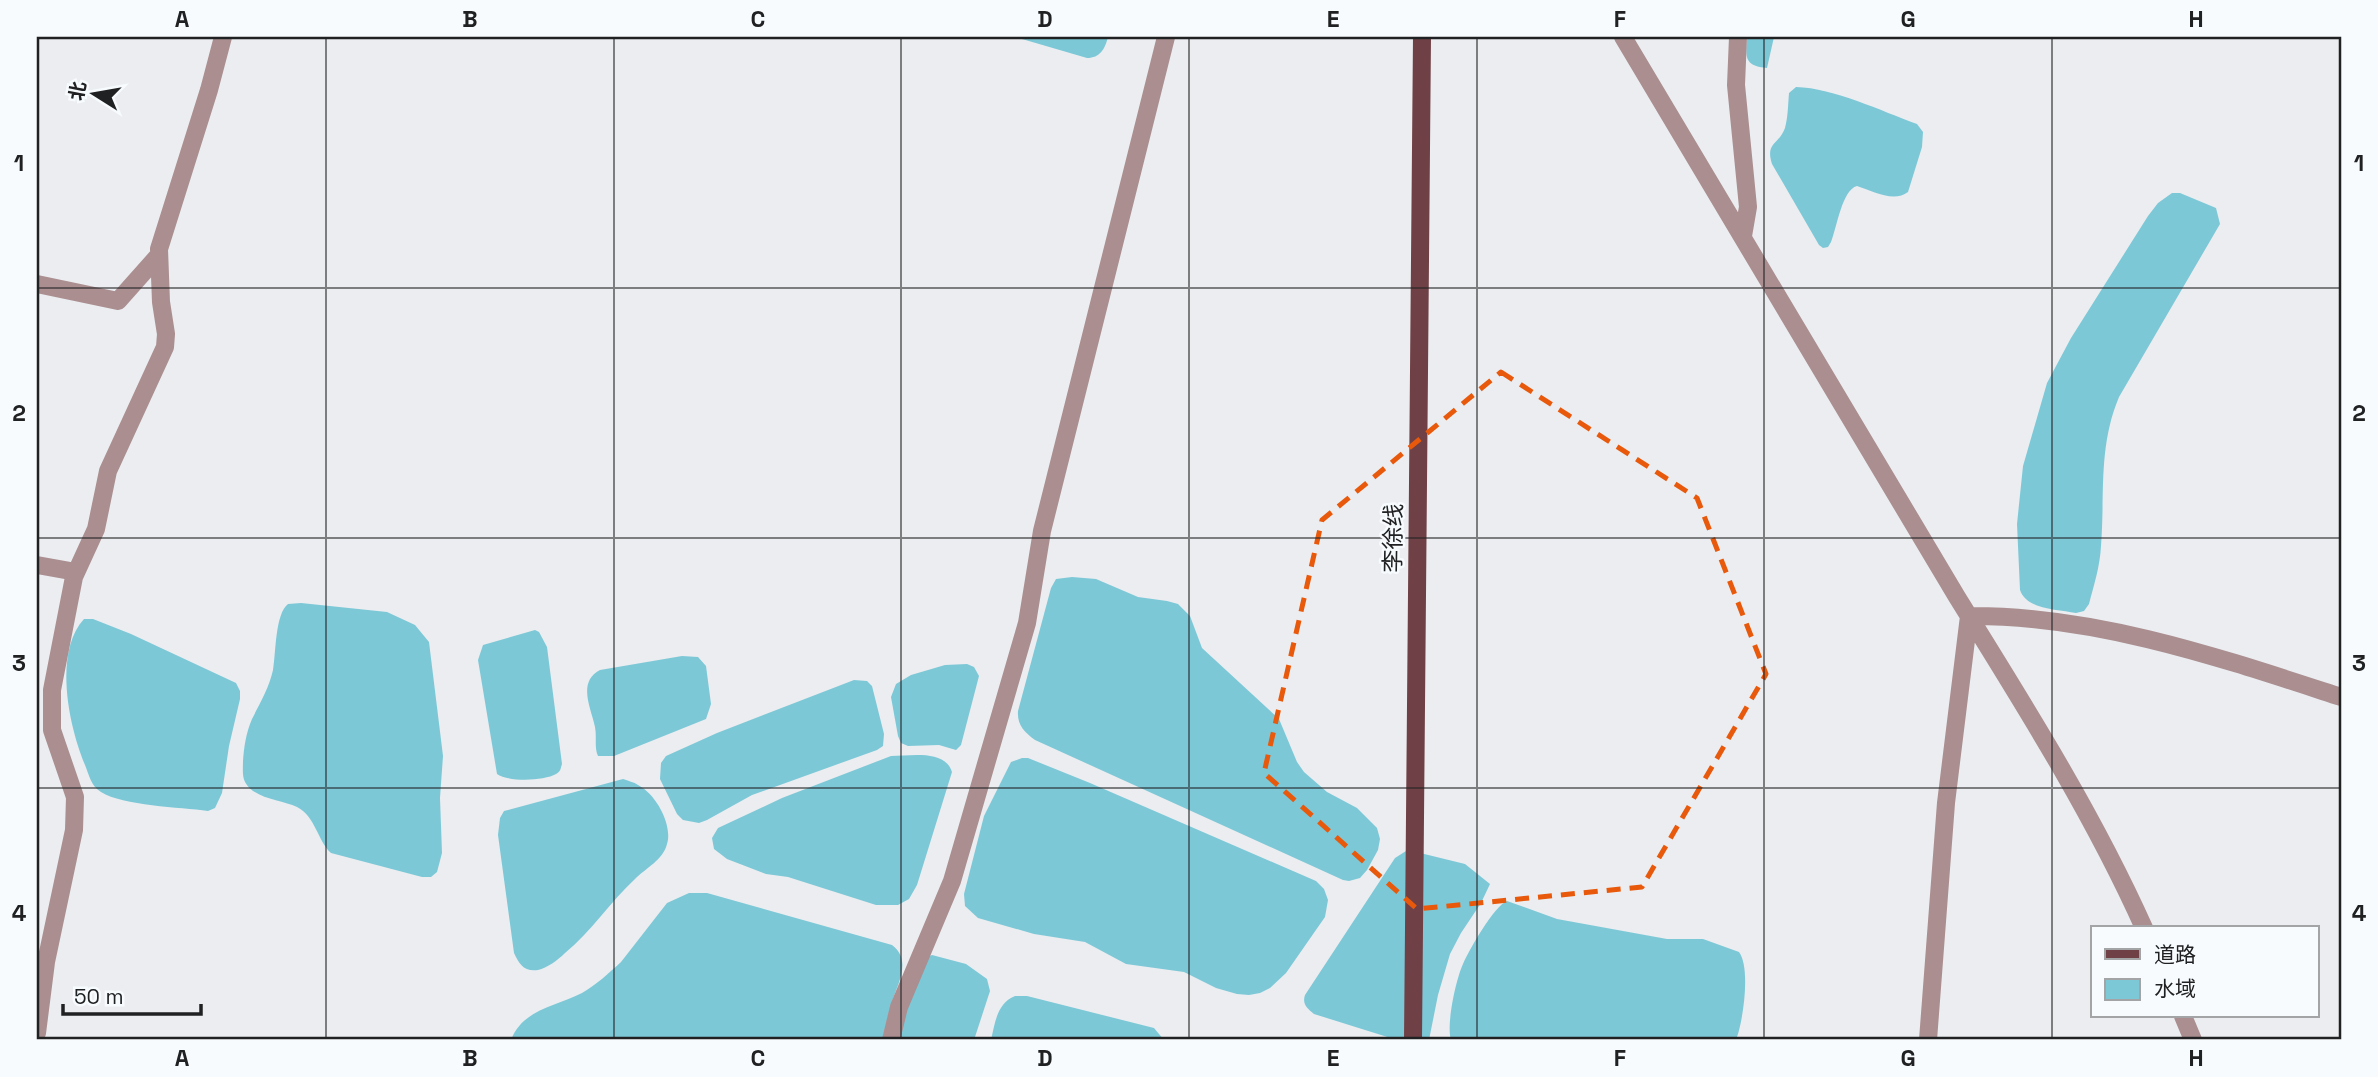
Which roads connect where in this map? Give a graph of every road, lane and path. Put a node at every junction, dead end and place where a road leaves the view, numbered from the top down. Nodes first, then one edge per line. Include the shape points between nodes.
1 (223, 37) edge
2 (1166, 37) edge
3 (1422, 37) edge
4 (1623, 37) edge
5 (1738, 37) edge
6 (1743, 236) junction
7 (158, 256) junction
8 (37, 284) edge
9 (37, 565) edge
10 (76, 572) junction
11 (1969, 616) junction
12 (2341, 697) edge
13 (2143, 926) edge
14 (2184, 1018) edge
15 (37, 1033) edge
16 (891, 1040) edge
17 (1413, 1040) edge
18 (1928, 1040) edge
19 (2193, 1040) edge

1 - 7 street
2 - 16 street via 1042,531 1027,623 952,881 903,996
3 - 17 main road, 李徐线
4 - 6 street
5 - 6 street via 1735,85 1748,207
6 - 11 street
7 - 8 street via 118,301
7 - 10 street via 165,347 108,471 96,530
9 - 10 street
10 - 15 street via 51,710 52,730 77,810 46,962
11 - 12 street via 2019,617 2122,634
11 - 13 street via 2058,762
11 - 18 street via 1946,803
14 - 19 street

